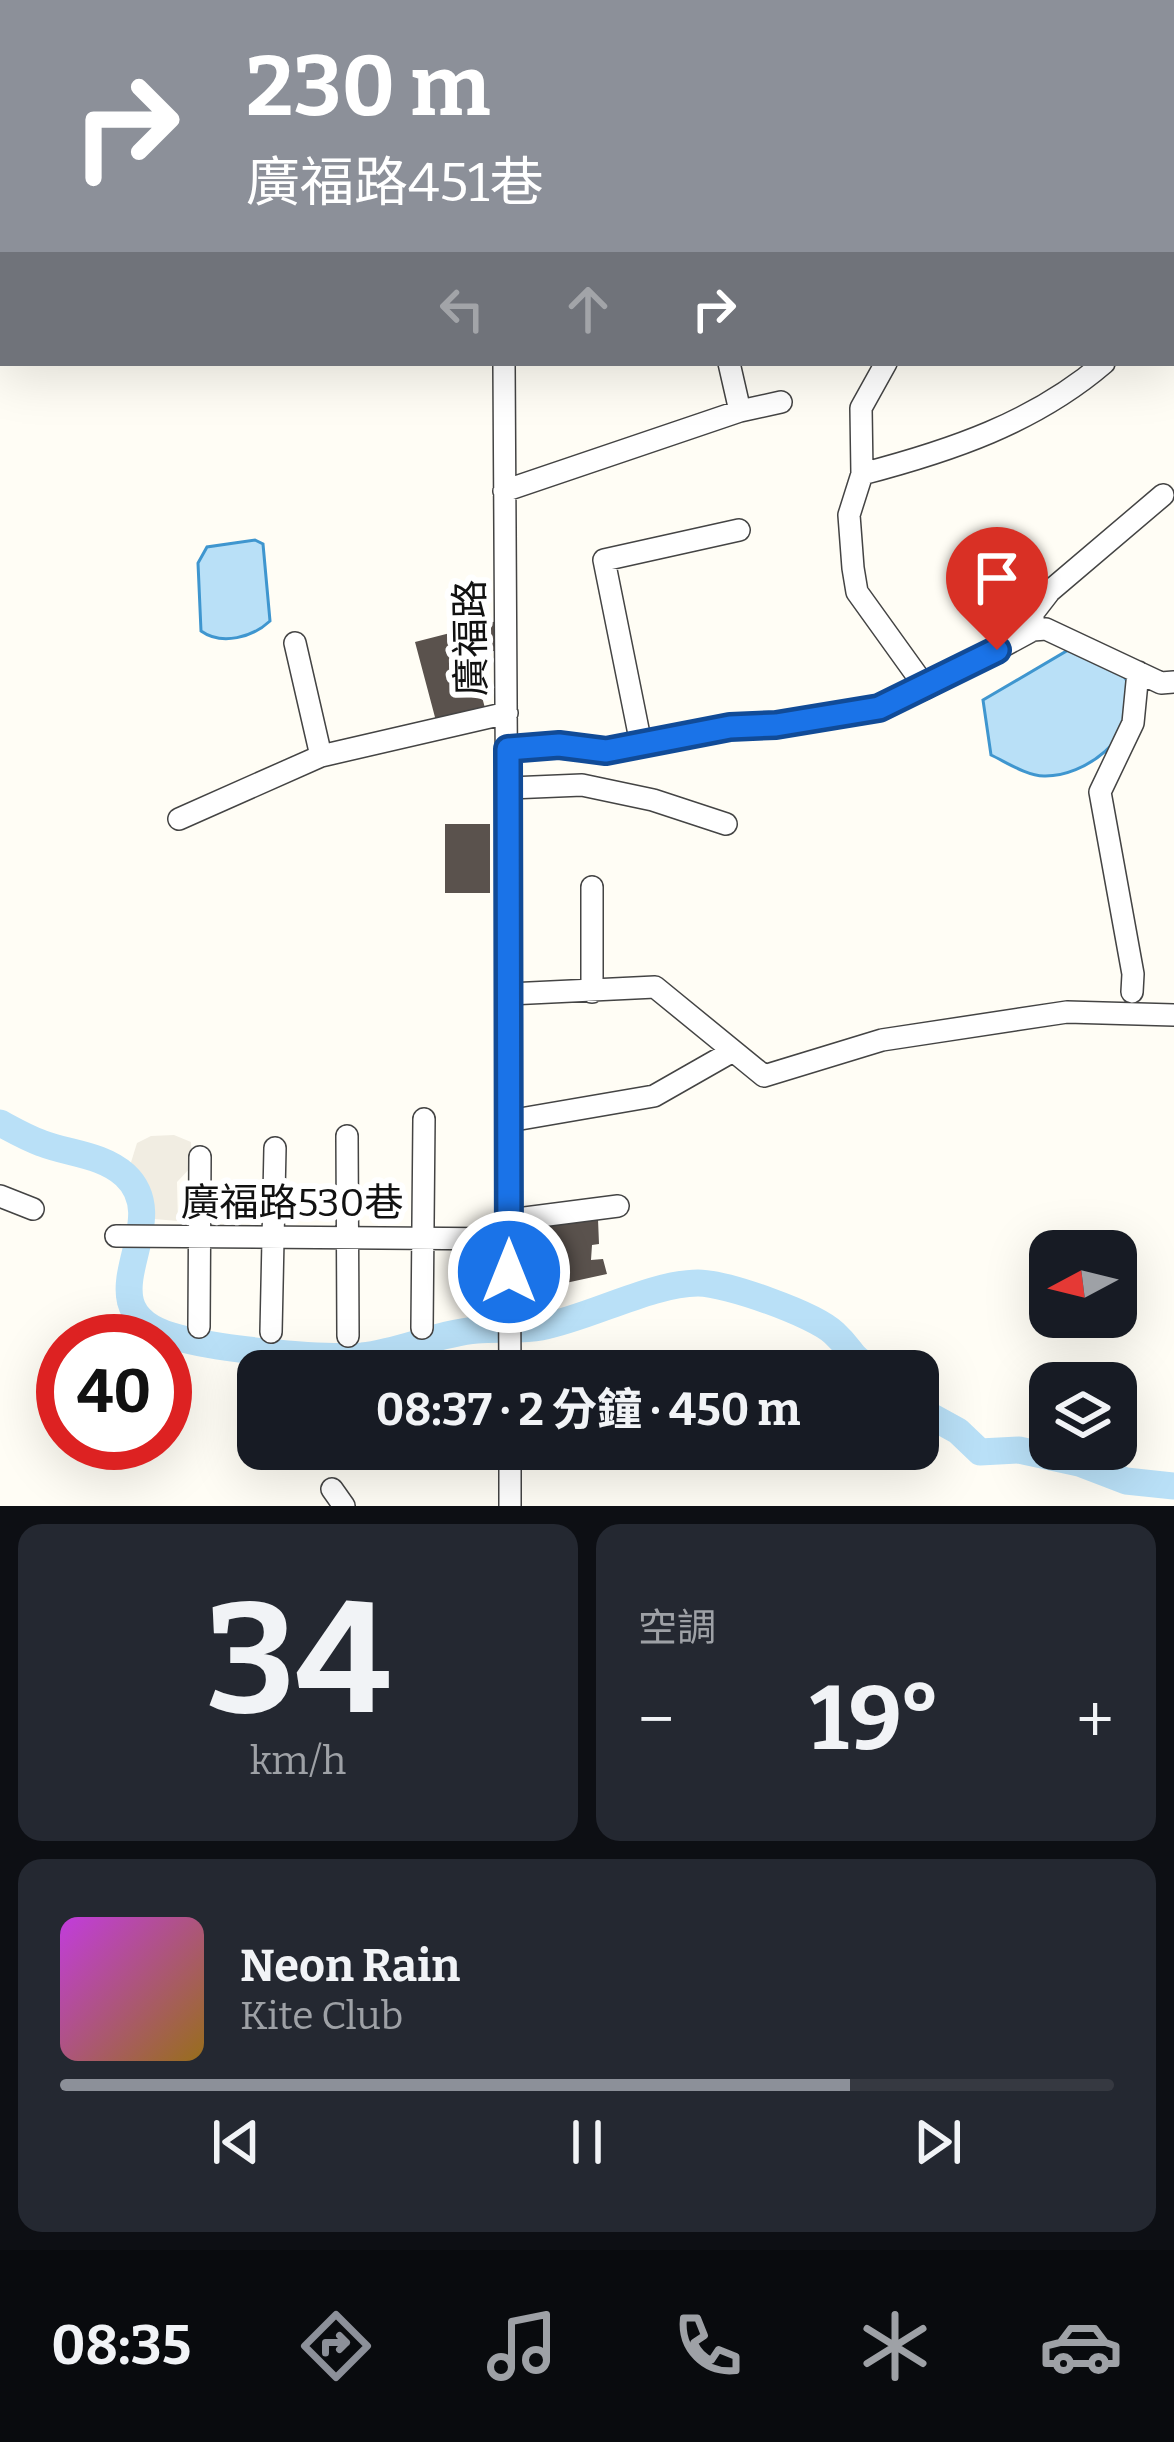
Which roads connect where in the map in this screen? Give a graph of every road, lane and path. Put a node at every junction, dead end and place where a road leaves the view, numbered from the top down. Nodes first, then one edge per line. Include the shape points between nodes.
1 (504, 366) edge
2 (730, 366) edge
3 (884, 366) edge
4 (1100, 366) edge
5 (781, 402) dead end
6 (740, 411) junction
7 (862, 474) junction
8 (505, 491) junction
9 (1163, 496) dead end
10 (739, 530) dead end
11 (1033, 630) junction
12 (295, 643) dead end
13 (1138, 672) junction
14 (1174, 682) edge
15 (926, 688) junction
16 (507, 713) junction
17 (641, 744) junction
18 (508, 749) junction
19 (321, 756) junction
20 (510, 788) junction
21 (179, 819) dead end
22 (726, 824) dead end
23 (592, 886) dead end
24 (592, 992) junction
25 (1132, 992) dead end
26 (509, 994) junction
27 (1174, 1015) edge
28 (733, 1051) junction
29 (424, 1119) dead end
30 (509, 1121) junction
31 (347, 1136) dead end
32 (274, 1148) dead end
33 (200, 1157) dead end
34 (0, 1196) edge
35 (618, 1206) dead end
36 (33, 1209) dead end
37 (509, 1229) junction
38 (116, 1236) dead end
39 (199, 1237) junction
40 (275, 1238) junction
41 (348, 1238) junction
42 (422, 1238) junction
43 (200, 1328) dead end
44 (422, 1328) dead end
45 (272, 1332) dead end
46 (348, 1336) dead end
47 (510, 1350) edge
48 (510, 1470) edge
49 (510, 1506) edge

1 - 8 street, 廣福路
2 - 6 street
3 - 7 street via 861,408
4 - 7 street via 1037,413
5 - 6 street
6 - 8 street
7 - 15 street via 849,515 857,592
8 - 16 street, 廣福路
9 - 11 street via 1050,591 1033,613
10 - 17 street via 604,560
11 - 13 street via 1046,628
11 - 15 street
12 - 19 street
13 - 14 street
13 - 25 street via 1132,723 1100,792
15 - 17 street via 879,708
16 - 18 street, 廣福路
16 - 19 street
17 - 18 street
18 - 20 street, 廣福路
19 - 21 street
20 - 22 street via 582,785
20 - 26 street, 廣福路
23 - 24 street
24 - 26 street
24 - 28 street via 655,987
26 - 30 street, 廣福路
27 - 28 street via 1067,1012 882,1040 764,1076
28 - 30 street via 654,1096
29 - 42 street
30 - 37 street, 廣福路
31 - 41 street
32 - 40 street
33 - 39 street
34 - 36 street
35 - 37 street, 廣福路530巷
37 - 42 street, 廣福路530巷
37 - 47 street, 廣福路
38 - 39 street, 廣福路530巷
39 - 40 street, 廣福路530巷
39 - 43 street
40 - 41 street, 廣福路530巷
40 - 45 street
41 - 42 street, 廣福路530巷
41 - 46 street
42 - 44 street
48 - 49 street

